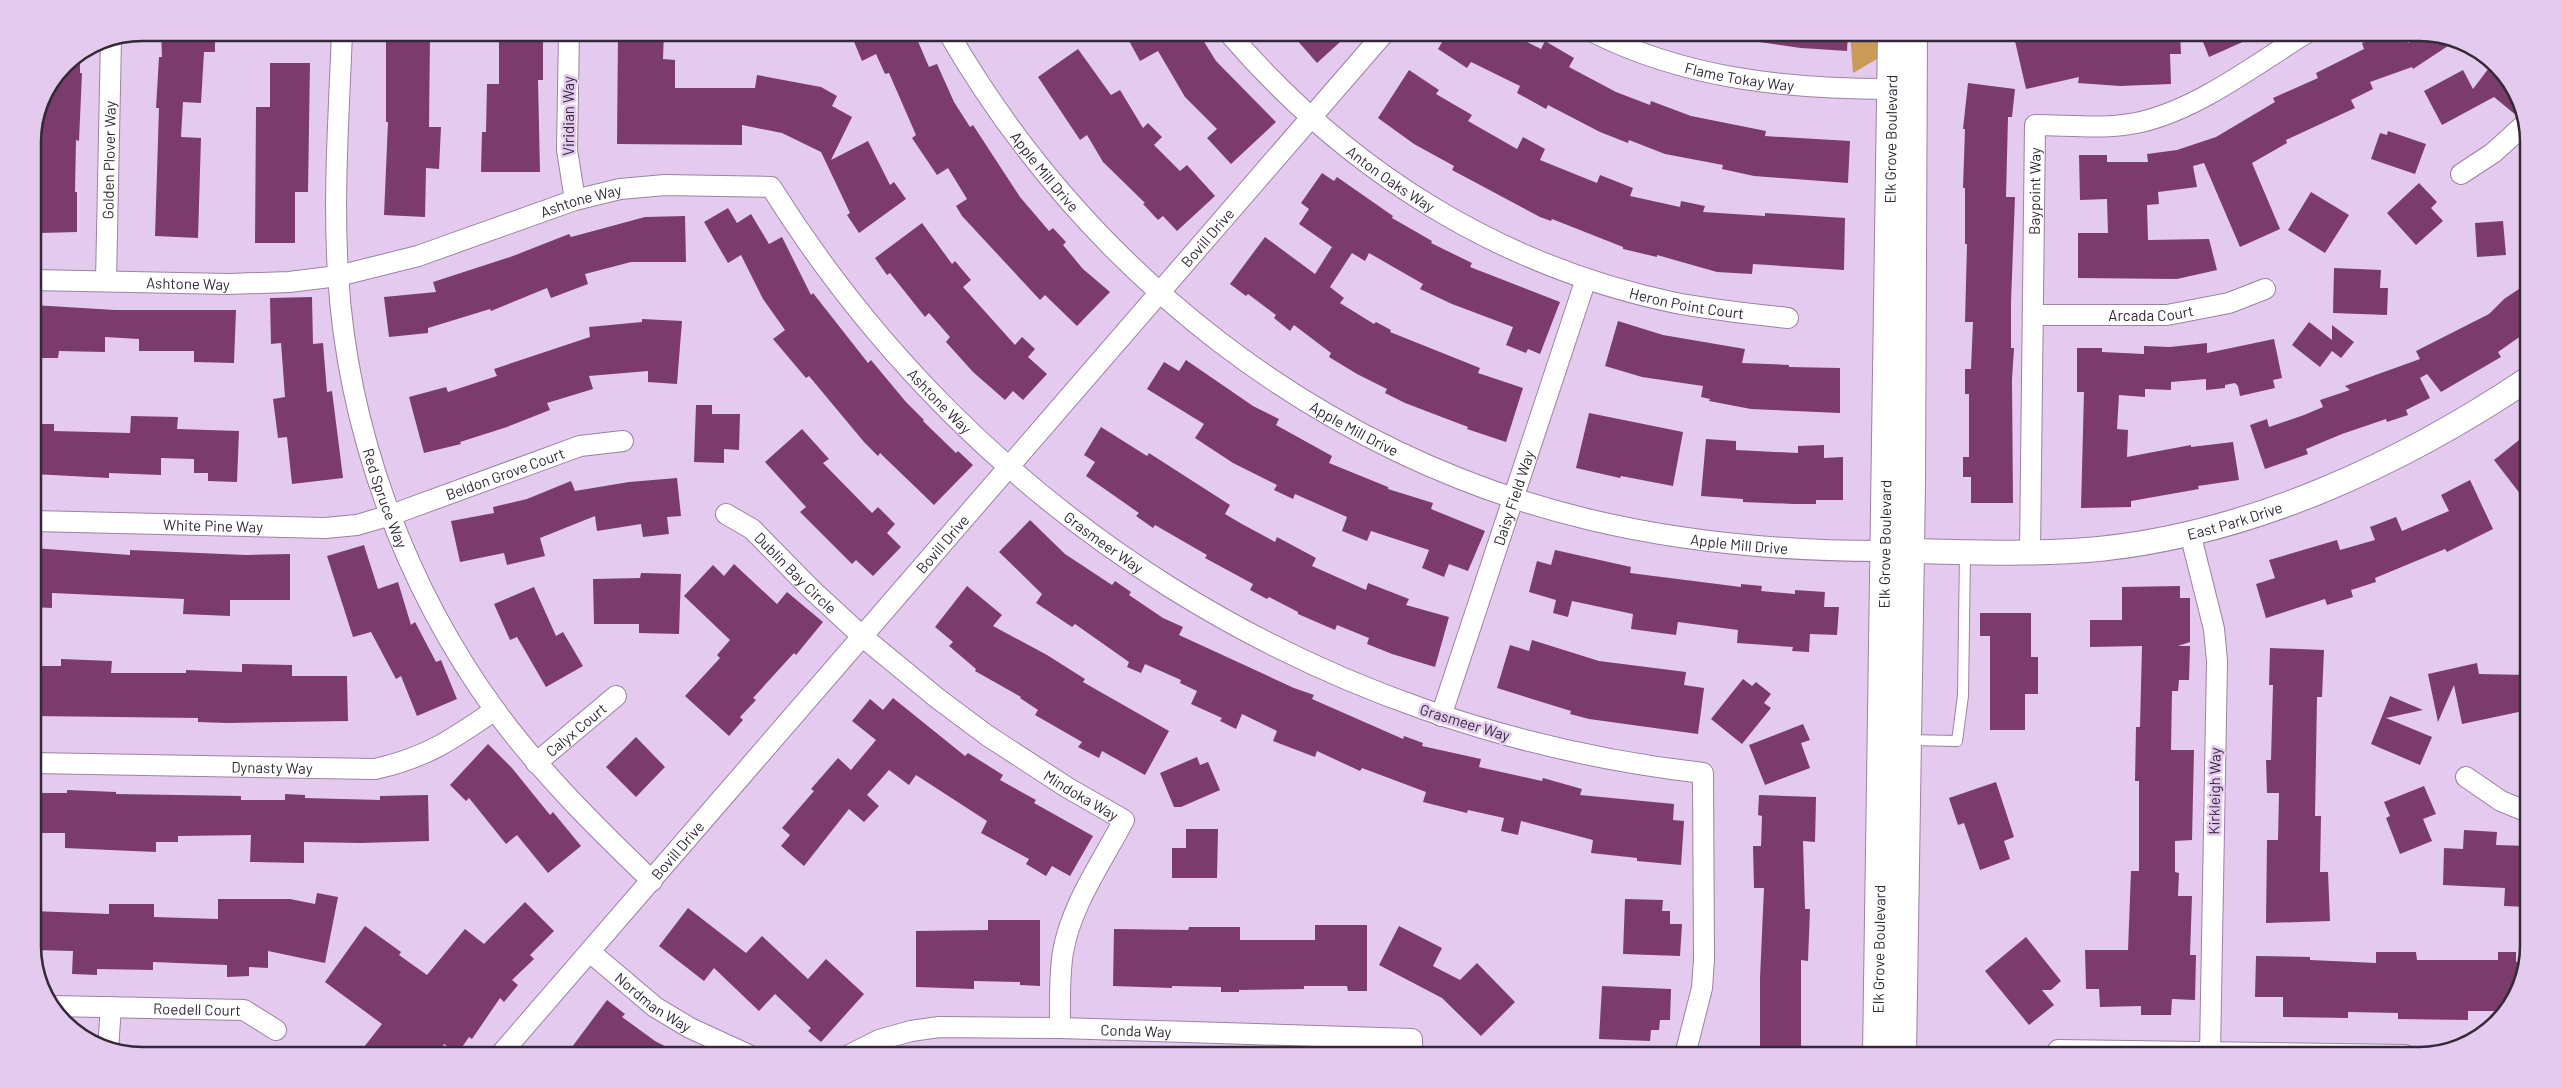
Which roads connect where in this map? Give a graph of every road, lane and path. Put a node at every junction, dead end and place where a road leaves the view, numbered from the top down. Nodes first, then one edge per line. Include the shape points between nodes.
1 (342, 41) edge
2 (569, 41) edge
3 (954, 41) edge
4 (1236, 41) edge
5 (1377, 41) edge
6 (1614, 41) edge
7 (1892, 41) edge
8 (1913, 41) edge
9 (2281, 41) edge
10 (111, 47) edge
11 (1891, 89) junction
12 (1310, 119) junction
13 (2519, 129) edge
14 (2461, 174) dead end
15 (575, 200) junction
16 (338, 276) junction
17 (1586, 279) junction
18 (41, 280) edge
19 (106, 281) junction
20 (2265, 289) dead end
21 (1159, 293) junction
22 (2033, 315) junction
23 (1788, 318) dead end
24 (2520, 385) edge
25 (623, 441) dead end
26 (1008, 468) junction
27 (1514, 497) junction
28 (726, 514) dead end
29 (391, 515) junction
30 (41, 521) edge
31 (2190, 533) junction
32 (1897, 551) junction
33 (1965, 552) junction
34 (2030, 552) junction
35 (862, 637) junction
36 (616, 696) dead end
37 (495, 710) junction
38 (1441, 716) junction
39 (1906, 740) junction
40 (41, 763) edge
41 (536, 763) junction
42 (2466, 777) dead end
43 (2520, 809) edge
44 (652, 881) junction
45 (590, 952) junction
46 (61, 1006) edge
47 (110, 1007) junction
48 (1060, 1028) junction
49 (276, 1030) dead end
50 (108, 1041) edge
51 (508, 1047) edge
52 (730, 1047) edge
53 (866, 1047) edge
54 (1412, 1047) edge
55 (1688, 1047) edge
56 (1877, 1047) edge
57 (1902, 1047) edge
58 (2210, 1047) edge

1 - 16 street, Red Spruce Way via 335,221
2 - 15 street, Viridian Way via 567,150
3 - 21 street, Apple Mill Drive via 1012,133 1046,176 1100,237
4 - 12 street, Anton Oaks Way
5 - 12 street, Bovill Drive
6 - 11 street, Flame Tokay Way via 1690,69 1750,82 1810,88
7 - 11 main road, Elk Grove Boulevard
8 - 32 main road, Elk Grove Boulevard
9 - 22 street, Baypoint Way via 2194,102 2164,115 2114,126 2035,125
10 - 19 street, Golden Plover Way
11 - 32 main road, Elk Grove Boulevard
12 - 17 street, Anton Oaks Way via 1420,201 1480,235
12 - 21 street, Bovill Drive
13 - 14 street via 2494,153
15 - 16 street, Ashtone Way via 418,256
15 - 26 street, Ashtone Way via 620,189 665,185 771,187 832,276 882,339 934,396
16 - 19 street, Ashtone Way via 228,284
16 - 29 street, Red Spruce Way via 345,341 360,414
17 - 23 street, Heron Point Court via 1675,302
17 - 27 street, Daisy Field Way
18 - 19 street, Ashtone Way
20 - 22 street, Arcada Court via 2229,303 2167,315
21 - 26 street, Bovill Drive
21 - 27 street, Apple Mill Drive via 1223,345 1338,420 1387,446
22 - 34 street, Baypoint Way
24 - 31 street, East Park Drive via 2459,423 2369,469 2275,508
25 - 29 street, Beldon Grove Court via 580,446
26 - 35 street, Bovill Drive
26 - 38 street, Grasmeer Way via 1140,569 1210,613 1310,664
27 - 32 street, Apple Mill Drive via 1640,531 1717,543
27 - 38 street, Daisy Field Way
28 - 35 street, Dublin Bay Circle via 752,529
29 - 30 street, White Pine Way via 357,525 325,528
29 - 37 street, Red Spruce Way via 438,620
31 - 34 street, East Park Drive via 2099,549
31 - 58 street, Kirkleigh Way via 2214,629 2216,661
32 - 33 street, East Park Drive
32 - 39 main road, Elk Grove Boulevard
32 - 56 main road, Elk Grove Boulevard
33 - 34 street, East Park Drive
33 - 39 lane via 1963,696 1957,741
35 - 44 street, Bovill Drive
35 - 48 street, Mindoka Way via 988,736 1124,820 1073,918 1063,950
36 - 41 street, Calyx Court
37 - 40 street, Dynasty Way via 425,755 375,769
37 - 41 street, Red Spruce Way
38 - 55 street, Grasmeer Way via 1585,755 1702,773 1704,960 1702,988
39 - 57 main road, Elk Grove Boulevard
41 - 44 street, Red Spruce Way via 595,827
42 - 43 street via 2501,801
44 - 45 street, Bovill Drive
45 - 51 street, Bovill Drive
45 - 52 street, Nordman Way via 655,1007
46 - 47 street, Roedell Court
47 - 49 street, Roedell Court via 244,1010
47 - 50 street
48 - 53 street, Conda Way via 939,1027 879,1040
48 - 54 street, Conda Way via 1412,1039

